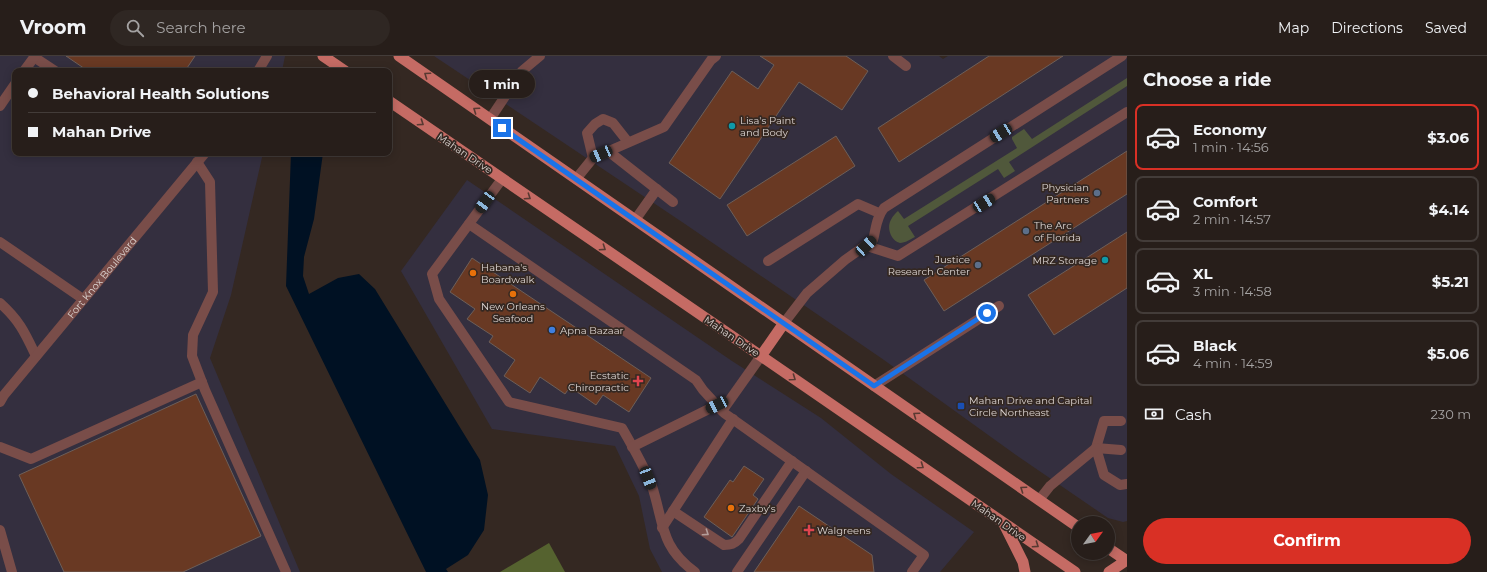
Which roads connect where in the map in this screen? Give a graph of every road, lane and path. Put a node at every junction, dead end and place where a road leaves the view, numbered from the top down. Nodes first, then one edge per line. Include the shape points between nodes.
1 (34, 56) edge
2 (323, 56) edge
3 (399, 56) edge
4 (716, 56) edge
5 (893, 56) edge
6 (1122, 56) edge
7 (536, 57) edge
8 (265, 58) edge
9 (906, 66) dead end
10 (26, 68) edge
11 (51, 68) edge
12 (254, 68) edge
13 (260, 68) edge
14 (341, 68) edge
15 (12, 88) edge
16 (392, 103) edge
17 (0, 106) edge
18 (1127, 112) edge
19 (490, 119) junction
20 (628, 142) junction
21 (608, 151) junction
22 (202, 156) edge
23 (593, 158) junction
24 (197, 162) junction
25 (502, 179) junction
26 (576, 179) junction
27 (657, 189) junction
28 (673, 202) dead end
29 (880, 213) junction
30 (635, 220) junction
31 (469, 224) junction
32 (0, 242) edge
33 (866, 246) junction
34 (768, 262) dead end
35 (83, 299) junction
36 (0, 303) edge
37 (999, 306) dead end
38 (784, 323) junction
39 (36, 356) junction
40 (761, 356) junction
41 (202, 382) junction
42 (874, 386) junction
43 (0, 402) edge
44 (719, 408) junction
45 (733, 419) junction
46 (1121, 421) dead end
47 (0, 447) edge
48 (632, 447) junction
49 (1096, 448) junction
50 (1121, 450) dead end
51 (792, 461) junction
52 (806, 471) junction
53 (1127, 484) edge
54 (1039, 500) junction
55 (673, 511) junction
56 (1071, 522) edge
57 (1004, 523) junction
58 (662, 528) junction
59 (1, 536) edge
60 (1115, 553) edge
61 (1127, 561) edge
62 (739, 569) edge
63 (12, 572) edge
64 (286, 572) edge
65 (696, 572) edge
66 (912, 572) edge
67 (1025, 572) edge
68 (1075, 572) edge
69 (1109, 572) edge

1 - 10 lane
1 - 11 lane
2 - 14 main road
19 -> 3 main road
4 - 20 lane via 664,127
5 - 9 lane
6 - 29 lane via 893,201
7 - 19 lane via 522,72
8 - 12 lane
8 - 13 lane
15 - 17 lane
16 -> 25 main road, Mahan Drive
18 - 33 lane via 898,256
19 - 26 main road
20 - 21 lane
20 - 23 lane via 613,123 603,119 587,133
21 - 23 lane
21 - 27 lane
22 - 24 lane, Fort Knox Boulevard
23 - 26 lane
24 - 35 lane, Fort Knox Boulevard
24 - 41 lane via 210,182 213,292 193,335 192,356
25 - 31 lane
25 -> 40 main road, Mahan Drive
26 - 30 main road
27 - 28 lane
27 - 30 lane
29 - 33 lane via 873,240
29 - 34 lane via 858,204
30 - 38 main road
31 - 44 lane via 696,380
31 - 48 lane via 432,274 439,298 509,402 622,428
32 - 35 lane
33 - 38 lane via 845,260 807,293
35 - 39 lane, Fort Knox Boulevard
36 - 39 lane via 14,315
37 - 42 lane
38 - 40 main road
38 - 42 main road
39 - 43 lane, Fort Knox Boulevard
40 - 44 lane
40 -> 57 main road, Mahan Drive
41 - 47 lane via 31,459
41 - 64 lane
54 -> 42 main road
44 - 45 lane
44 - 48 lane
45 - 51 lane
45 - 55 lane
46 - 49 lane via 1104,421
48 - 58 lane via 652,488
49 - 50 lane
49 - 53 lane via 1104,475 1120,484
49 - 54 lane via 1050,486
51 - 52 lane
55 -> 51 lane via 724,545 735,544
52 - 62 lane via 771,522 771,531 748,564
52 - 66 lane via 924,555
54 - 56 main road
55 - 58 lane
57 - 67 main road via 1023,562
57 -> 68 main road, Mahan Drive
58 - 65 lane via 675,554
59 - 63 lane
60 - 61 main road
61 - 69 main road

